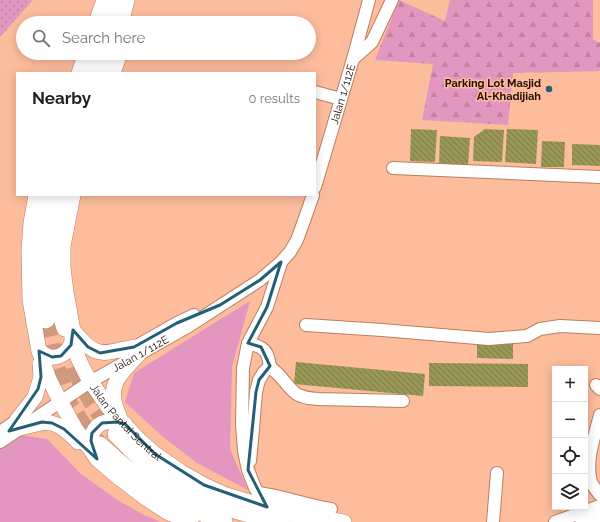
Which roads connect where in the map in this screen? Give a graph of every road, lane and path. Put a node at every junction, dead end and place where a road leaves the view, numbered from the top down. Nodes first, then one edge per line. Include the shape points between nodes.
1 (104, 0) edge
2 (111, 0) edge
3 (126, 0) edge
4 (134, 0) edge
5 (369, 0) edge
6 (392, 0) edge
7 (98, 16) edge
8 (108, 16) edge
9 (122, 16) edge
10 (130, 16) edge
11 (353, 59) junction
12 (84, 60) edge
13 (95, 60) edge
14 (108, 60) edge
15 (118, 60) edge
16 (79, 72) edge
17 (91, 72) edge
18 (104, 72) edge
19 (113, 72) edge
20 (316, 92) edge
21 (341, 99) junction
22 (393, 168) dead end
23 (600, 176) edge
24 (316, 184) edge
25 (36, 196) edge
26 (48, 196) edge
27 (64, 196) edge
28 (73, 196) edge
29 (312, 196) edge
30 (281, 262) junction
31 (46, 320) tunnel mouth
32 (306, 325) dead end
33 (600, 328) edge
34 (69, 329) junction
35 (248, 343) junction
36 (137, 350) junction
37 (39, 351) junction
38 (270, 366) junction
39 (88, 379) junction
40 (59, 398) junction
41 (403, 401) dead end
42 (600, 415) edge
43 (18, 424) junction
44 (120, 429) junction
45 (0, 432) edge
46 (0, 442) edge
47 (98, 452) junction
48 (248, 470) junction
49 (497, 473) dead end
50 (259, 493) junction
51 (600, 495) edge
52 (600, 506) edge
53 (331, 510) dead end
54 (600, 510) edge
55 (276, 513) edge
56 (600, 519) edge
57 (191, 522) edge
58 (224, 522) edge
59 (318, 522) edge
60 (344, 522) edge
61 (493, 522) edge
62 (554, 522) edge
63 (583, 522) edge
64 (598, 522) edge

1 - 7 main road
2 - 8 highway
3 - 9 highway
4 - 10 main road
5 - 11 street, Jalan 1/112E
6 - 11 street via 372,42
11 - 21 street, Jalan 1/112E
12 - 16 main road
13 - 17 highway
14 - 18 highway
15 - 19 main road
20 - 21 street
21 - 24 street, Jalan 1/112E
22 - 23 street
25 - 37 main road via 29,244 29,287
26 - 31 highway via 43,221 41,265
27 - 34 highway via 56,261 60,310
28 - 34 main road, Jalan Pantai Sentral via 63,268
29 - 30 street, Jalan 1/112E via 297,240
30 - 35 street via 267,307
30 - 36 street, Jalan 1/112E via 260,280 220,305 177,322
32 - 33 street via 489,339 527,336 540,329 560,326
34 - 36 main road via 88,347 100,353
34 - 37 main road via 71,345 61,356 47,356
34 - 39 main road, Jalan Pantai Sentral
35 - 38 street via 261,347 266,352
35 - 48 street via 243,368 242,424
36 - 39 street, Jalan 1/112E
36 - 44 main road via 114,386 113,397
37 - 40 main road
37 - 43 main road via 41,377 38,389
38 - 41 street via 292,391 306,398
38 - 48 street via 259,380 256,392
39 - 40 street, Jalan 1/112E
39 - 44 main road, Jalan Pantai Sentral
40 - 43 street, Jalan 1/112E
40 - 47 main road via 75,428
42 - 51 street via 589,459 592,483
43 - 45 street
43 - 46 street
43 - 47 main road via 52,423
44 - 47 main road via 117,422 109,421 97,426 92,433 91,441
44 - 55 highway via 141,459 160,476 195,496 225,506
47 - 57 main road via 118,477 147,499 167,512
47 - 58 highway via 162,493
48 - 50 street
49 - 61 street
50 - 53 street
50 - 55 street
52 - 62 street
54 - 63 main road
55 - 59 highway
55 - 60 main road
56 - 64 highway

